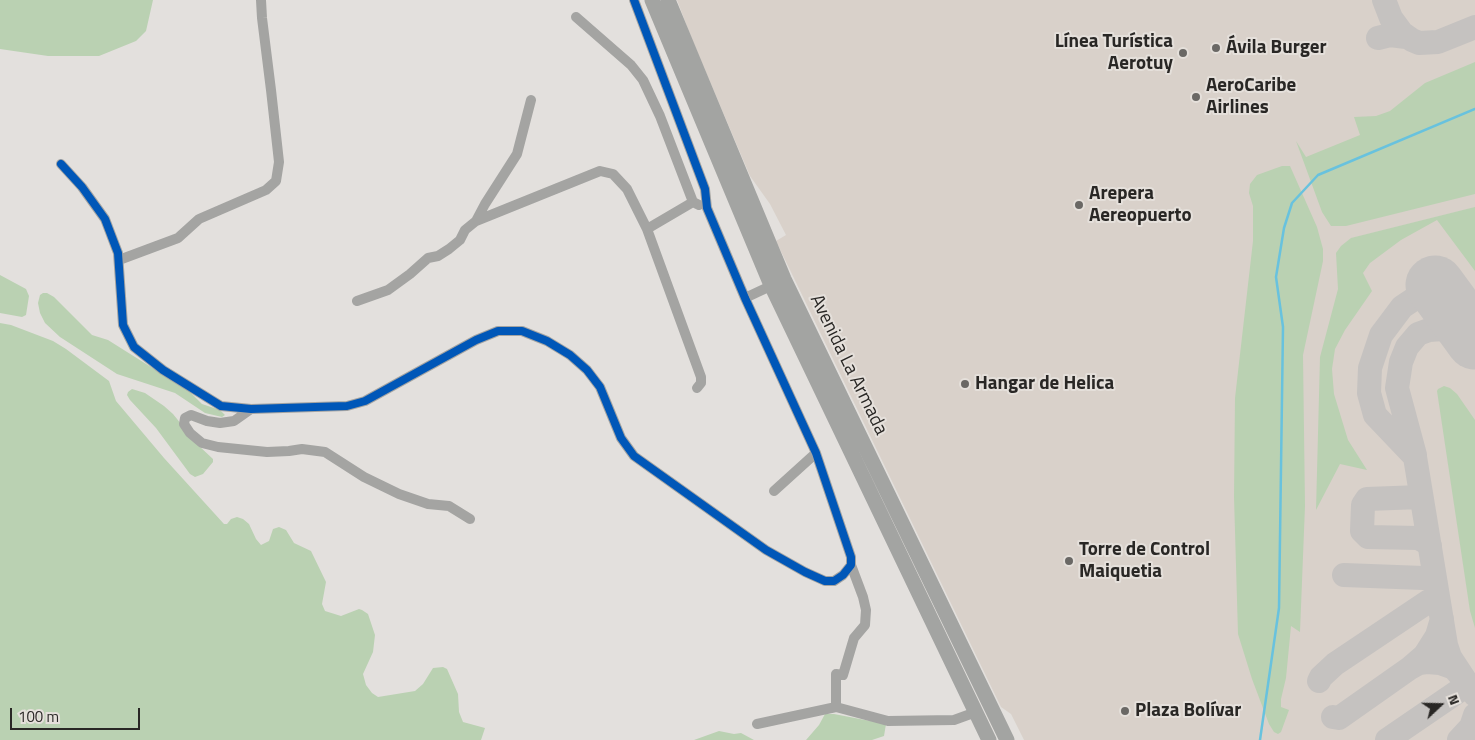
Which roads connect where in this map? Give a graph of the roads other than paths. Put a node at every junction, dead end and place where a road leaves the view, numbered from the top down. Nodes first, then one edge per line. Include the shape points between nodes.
1 (261, 0) edge
2 (634, 0) edge
3 (652, 0) edge
4 (668, 0) edge
5 (576, 17) dead end
6 (531, 100) dead end
7 (61, 164) dead end
8 (693, 202) junction
9 (707, 208) junction
10 (476, 221) junction
11 (647, 229) junction
12 (119, 260) junction
13 (778, 282) junction
14 (744, 298) junction
15 (357, 301) dead end
16 (697, 388) dead end
17 (250, 409) junction
18 (816, 453) junction
19 (774, 491) dead end
20 (470, 519) dead end
21 (851, 565) junction
22 (836, 707) junction
23 (976, 712) junction
24 (757, 724) dead end
25 (989, 740) edge
26 (1007, 740) edge

1 - 12 street via 279,162 276,181 266,190 199,219 178,238
2 - 9 street via 705,189
3 - 13 main road, Avenida La Armada
4 - 13 main road, Avenida La Armada
5 - 8 street via 631,65 643,80
6 - 10 street via 517,154
7 - 12 street via 105,219
8 - 9 street
8 - 11 street
9 - 14 street
10 - 11 street via 600,171 614,174 619,179
10 - 15 street via 449,249 428,258 388,290
11 - 16 street via 701,377
12 - 17 street via 123,325 134,347 163,370 221,406
13 - 14 street
13 - 23 main road, Avenida La Armada
13 - 26 main road, Avenida La Armada
14 - 18 street
17 - 20 street via 234,421 207,422 191,415 185,418 184,424 202,443 218,447 267,452 302,449 325,452 364,477 400,494 428,504 449,506
17 - 21 street via 347,406 365,401 476,340 498,331 522,332 547,341 587,370 600,387 621,438 634,456 756,543 825,582 834,581
18 - 19 street
18 - 21 street
21 - 22 street via 863,597 865,624 854,638 843,675 836,674
22 - 23 street via 888,721 954,720
22 - 24 street
23 - 25 main road, Avenida La Armada

